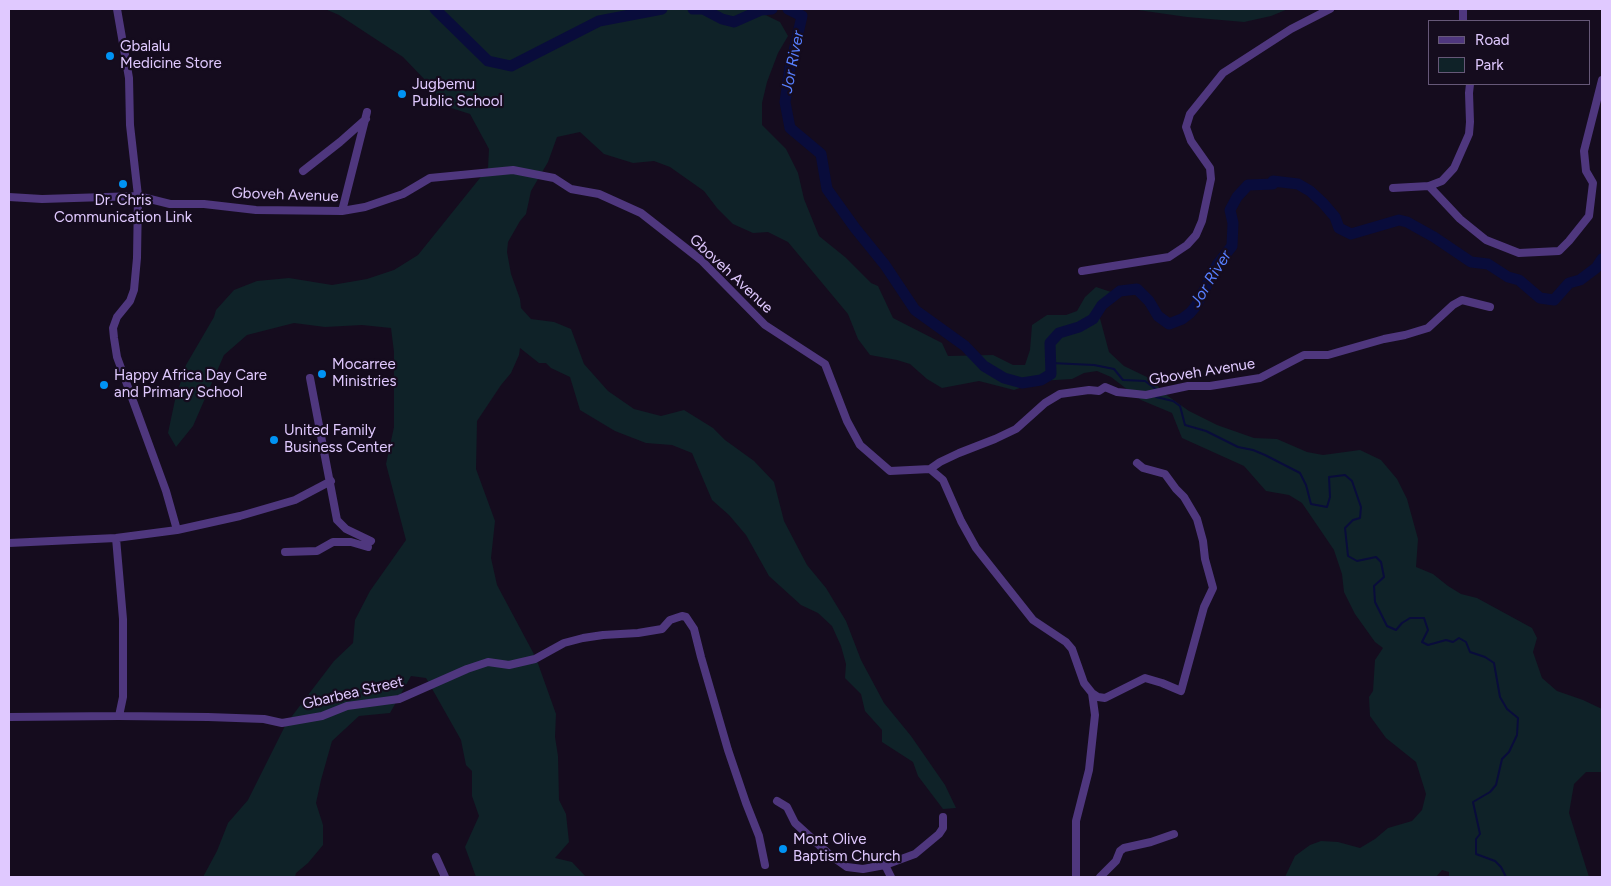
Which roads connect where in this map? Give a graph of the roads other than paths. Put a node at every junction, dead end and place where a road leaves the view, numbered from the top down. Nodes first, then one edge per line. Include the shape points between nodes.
1 (117, 9) edge
2 (1330, 9) edge
3 (1602, 80) edge
4 (1470, 85) edge
5 (303, 171) dead end
6 (1429, 186) junction
7 (1393, 188) dead end
8 (9, 196) edge
9 (138, 196) junction
10 (342, 211) junction
11 (1082, 272) dead end
12 (1490, 307) dead end
13 (310, 378) dead end
14 (1137, 463) dead end
15 (930, 469) junction
16 (331, 481) junction
17 (177, 530) junction
18 (116, 538) junction
19 (9, 543) edge
20 (285, 552) dead end
21 (1092, 693) junction
22 (119, 716) junction
23 (9, 717) edge
24 (778, 801) dead end
25 (943, 817) dead end
26 (1174, 834) dead end
27 (436, 857) dead end
28 (764, 865) dead end
29 (886, 865) junction
30 (445, 877) edge
31 (891, 877) edge
32 (1076, 877) edge
33 (1100, 877) edge

1 - 9 street via 129,78 130,125
2 - 11 street via 1291,29 1224,73 1190,114 1186,127 1191,141 1210,168 1211,179 1202,221 1187,245 1169,257
3 - 6 street via 1584,150 1586,171 1592,183 1589,216 1559,251 1519,253 1491,242 1460,219
4 - 6 street via 1469,134 1454,168 1442,181
5 - 10 street via 340,142 367,115
6 - 7 street
8 - 9 street, Gboveh Avenue via 42,199
9 - 10 street, Gboveh Avenue via 170,204
9 - 17 street via 134,290 130,302 117,317 114,338 117,357 166,490
10 - 15 street, Gboveh Avenue via 403,194 430,178 513,170 554,178 571,189 599,194 640,213 701,260 765,325 825,364 860,445 890,472
12 - 15 street, Gboveh Avenue via 1462,300 1428,328 1328,354 1304,355 1260,378 1188,386 1146,395 1117,392 1105,387 1099,391 1060,394 1016,429
13 - 16 street
14 - 21 street via 1165,474 1184,497 1197,519 1213,588 1204,606 1181,691 1145,678 1105,698
15 - 21 street via 943,480 960,521 976,548 1033,620 1072,649 1084,683
16 - 17 street via 295,500
16 - 20 street via 338,520 346,529 368,540 368,547 351,542 333,542 317,551
17 - 18 street
18 - 19 street
18 - 22 street via 122,619 123,697
21 - 32 street via 1095,715 1089,770 1076,821
22 - 23 street, Gbarbea Street
22 - 28 street, Gbarbea Street via 282,723 302,720 347,706 399,699 488,662 509,665 535,659 564,643 662,628 670,620 682,616 686,617 697,636 743,794 759,836
24 - 29 street via 787,807 794,823 847,867 863,869
25 - 29 street via 943,828 927,845 915,854
26 - 33 street via 1124,848
27 - 30 street
29 - 31 street

